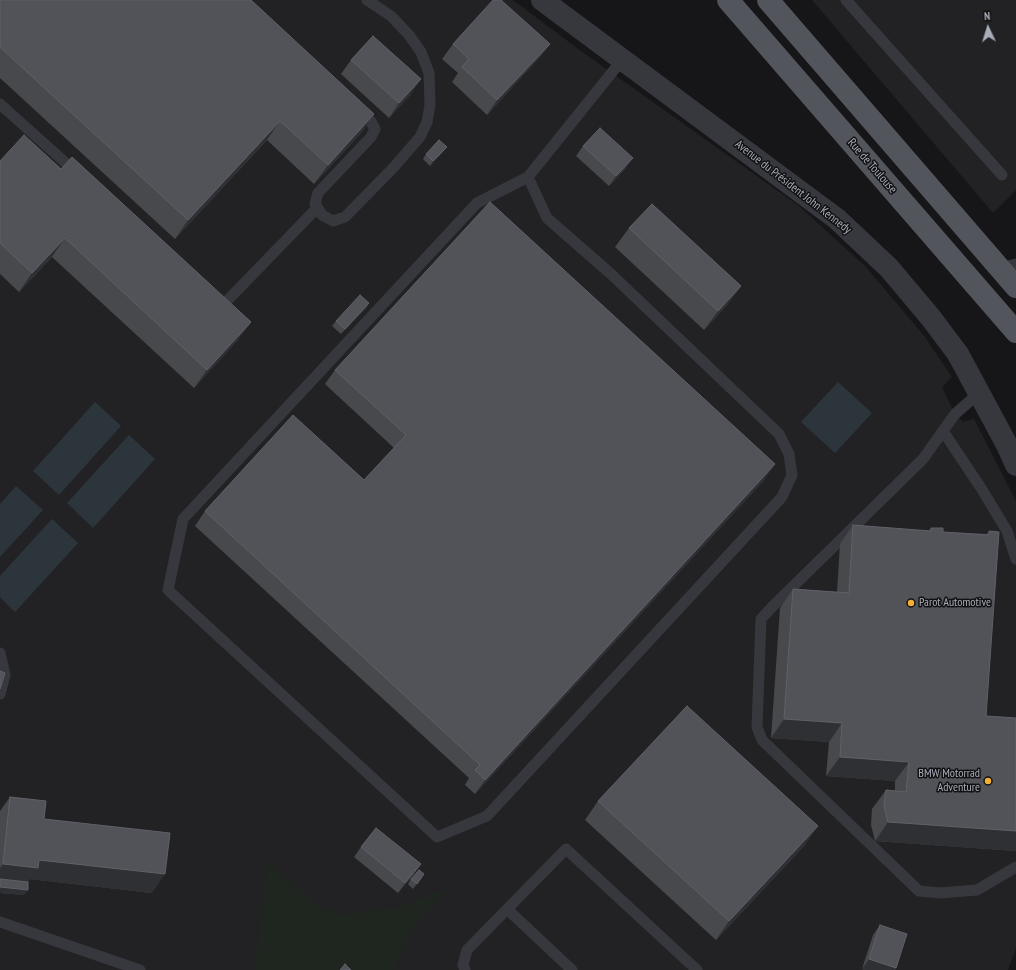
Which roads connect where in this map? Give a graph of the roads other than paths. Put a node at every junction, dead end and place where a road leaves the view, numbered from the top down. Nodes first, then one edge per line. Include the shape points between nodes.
1 (367, 0) edge
2 (542, 0) edge
3 (768, 0) edge
4 (846, 0) edge
5 (736, 3) edge
6 (622, 60) junction
7 (0, 104) edge
8 (354, 104) edge
9 (1002, 175) dead end
10 (528, 177) junction
11 (88, 183) edge
12 (317, 208) junction
13 (1008, 266) edge
14 (1016, 287) edge
15 (211, 294) edge
16 (1016, 332) edge
17 (979, 393) junction
18 (943, 431) junction
19 (1016, 465) edge
20 (1016, 559) edge
21 (0, 653) edge
22 (0, 694) edge
23 (1016, 867) edge
24 (507, 909) junction
25 (0, 922) edge
26 (140, 970) edge
27 (465, 970) edge
28 (572, 970) edge
29 (697, 970) edge

1 - 12 lane via 391,16 421,52 429,73 430,105 427,122 420,137 345,217 333,221 322,215
2 - 6 street, Avenue du Président John Kennedy
3 - 13 main road
4 - 9 lane
5 - 16 main road, Rue de Toulouse
6 - 10 lane
6 - 17 street, Avenue du Président John Kennedy via 837,219 889,268 931,318 958,354
7 - 11 lane
8 - 12 lane via 370,120 374,128 373,133 318,193 315,204
10 - 10 lane via 547,218 611,274 779,434 789,454 792,475 782,497 487,816 437,837 168,590 184,519 477,203
12 - 15 lane via 223,305
13 - 14 main road
17 - 18 lane via 955,414
17 - 19 street, Avenue du Président John Kennedy
18 - 20 lane via 1007,531
18 - 23 lane via 923,459 761,619 757,727 762,740 919,891 940,893 977,890
21 - 22 lane via 5,675
24 - 27 lane via 467,950 463,965
24 - 28 lane
24 - 29 lane via 566,849
25 - 26 lane

